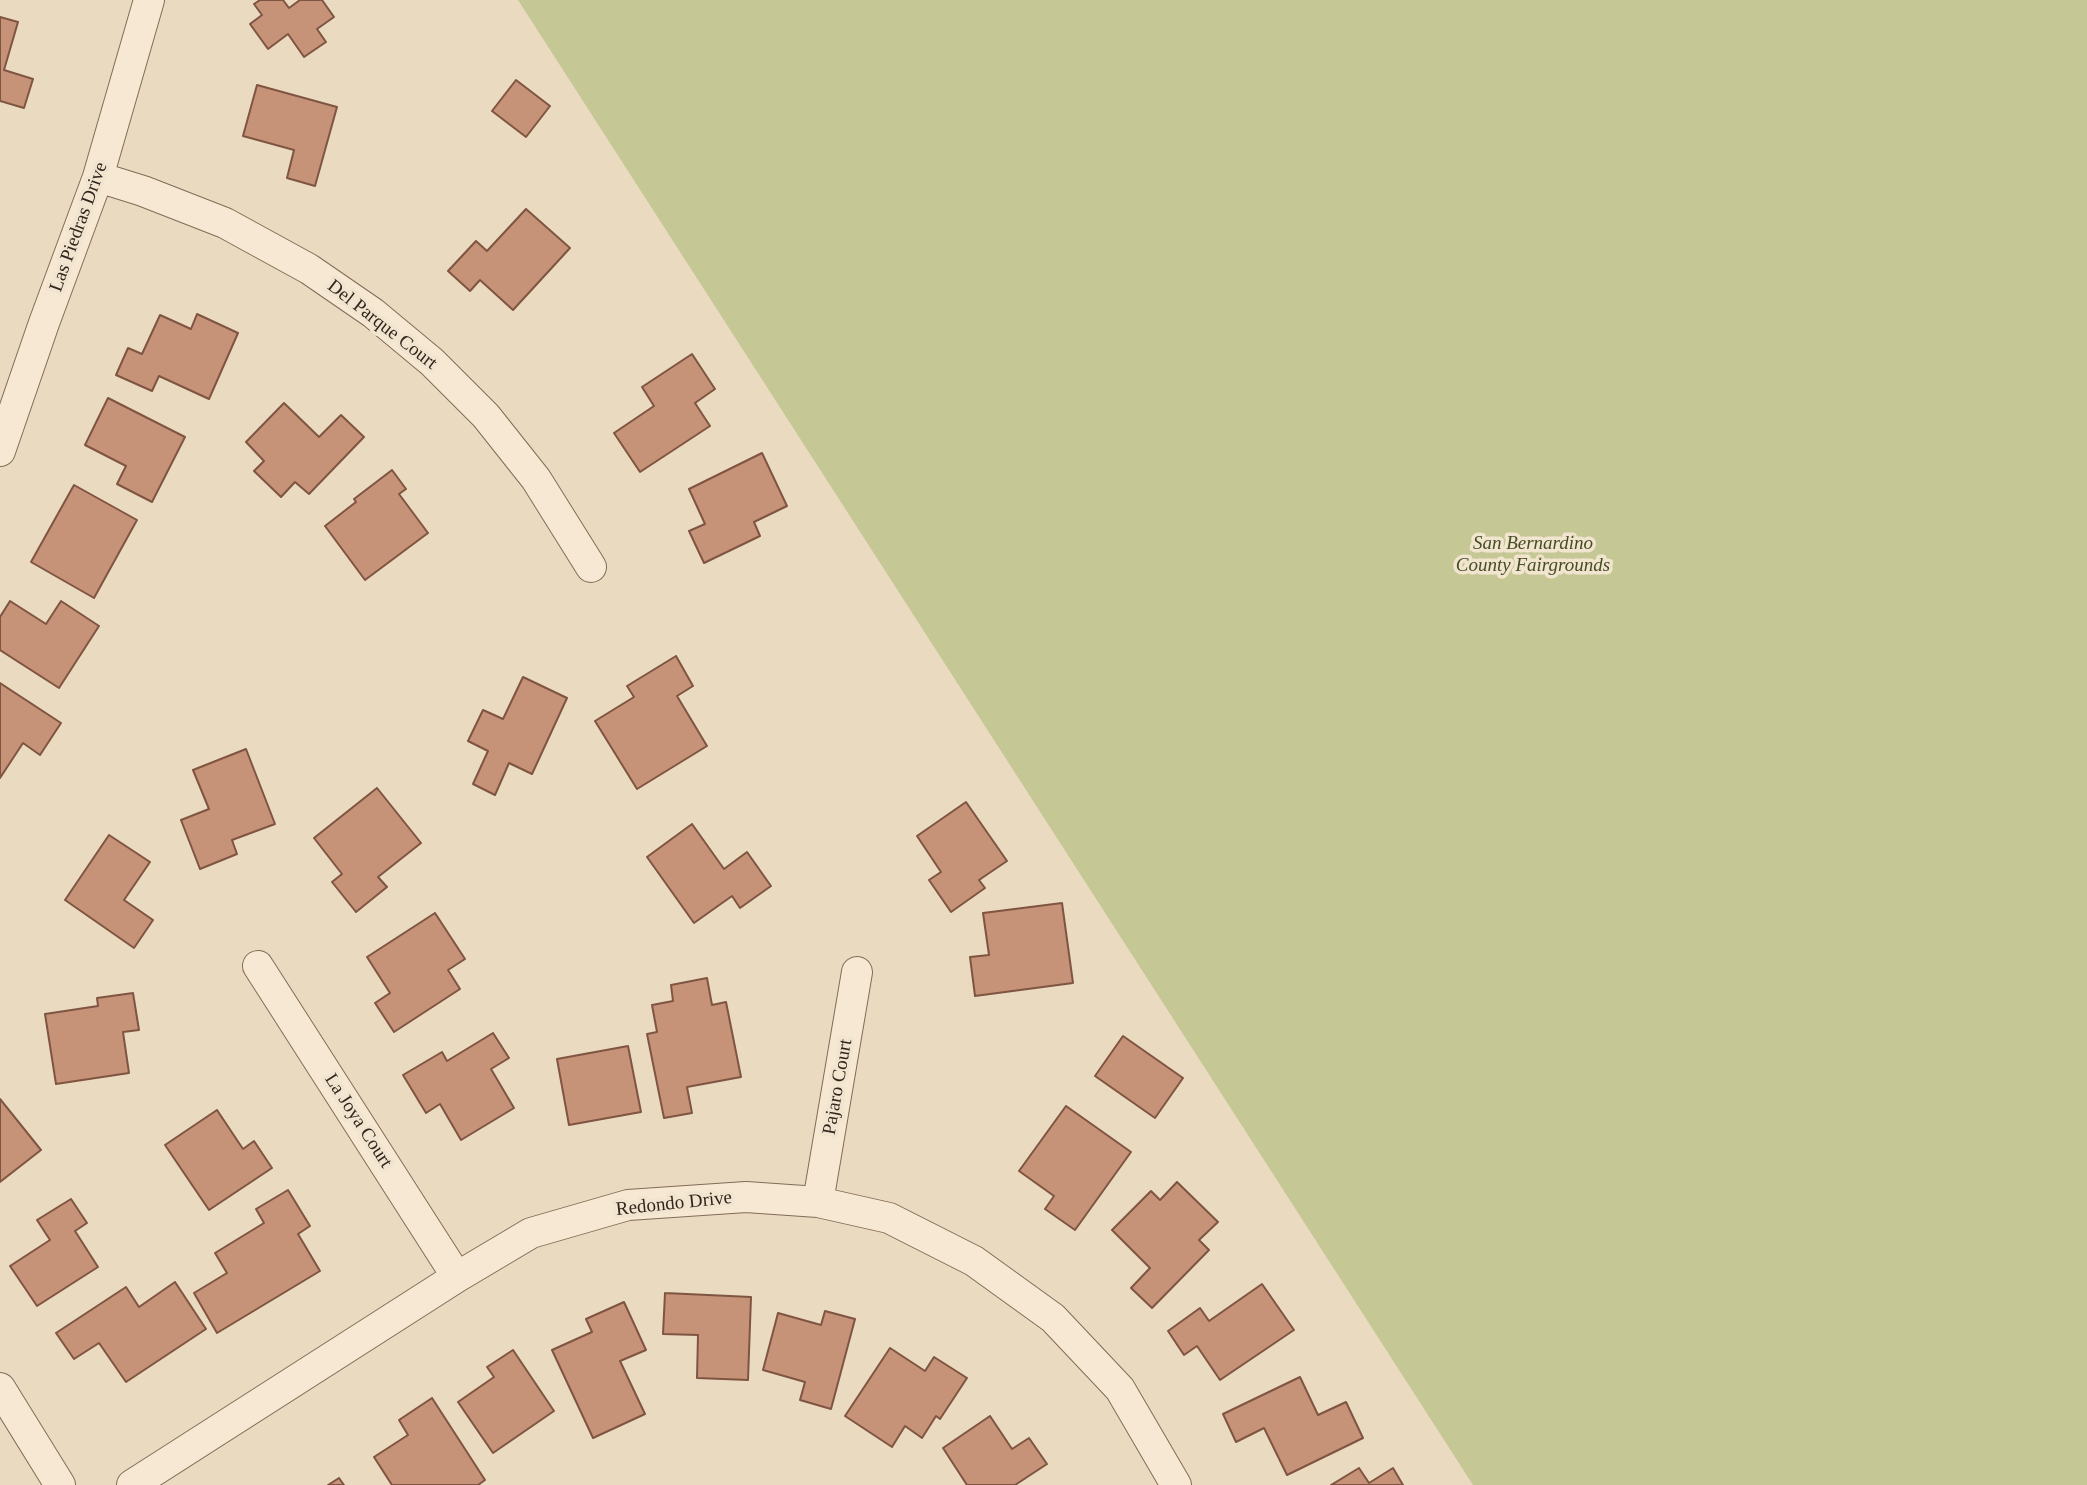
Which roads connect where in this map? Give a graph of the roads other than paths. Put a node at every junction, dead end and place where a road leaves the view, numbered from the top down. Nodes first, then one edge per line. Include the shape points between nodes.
1 (149, 0) edge
2 (99, 177) junction
3 (0, 451) edge
4 (592, 567) dead end
5 (258, 966) dead end
6 (858, 972) dead end
7 (818, 1202) junction
8 (457, 1277) junction
9 (0, 1388) edge
10 (60, 1485) edge
11 (132, 1485) edge
12 (1176, 1485) edge

1 - 2 street, Las Piedras Drive
2 - 3 street, Las Piedras Drive
2 - 4 street, Del Parque Court via 225,223 309,269 373,313 432,362 486,416 536,479
5 - 8 street, La Joya Court
6 - 7 street, Pajaro Court
7 - 8 street, Redondo Drive via 746,1197 628,1205 531,1233
7 - 12 street, Redondo Drive via 889,1218 974,1261 1053,1318 1121,1389
8 - 11 street, Redondo Drive
9 - 10 street

